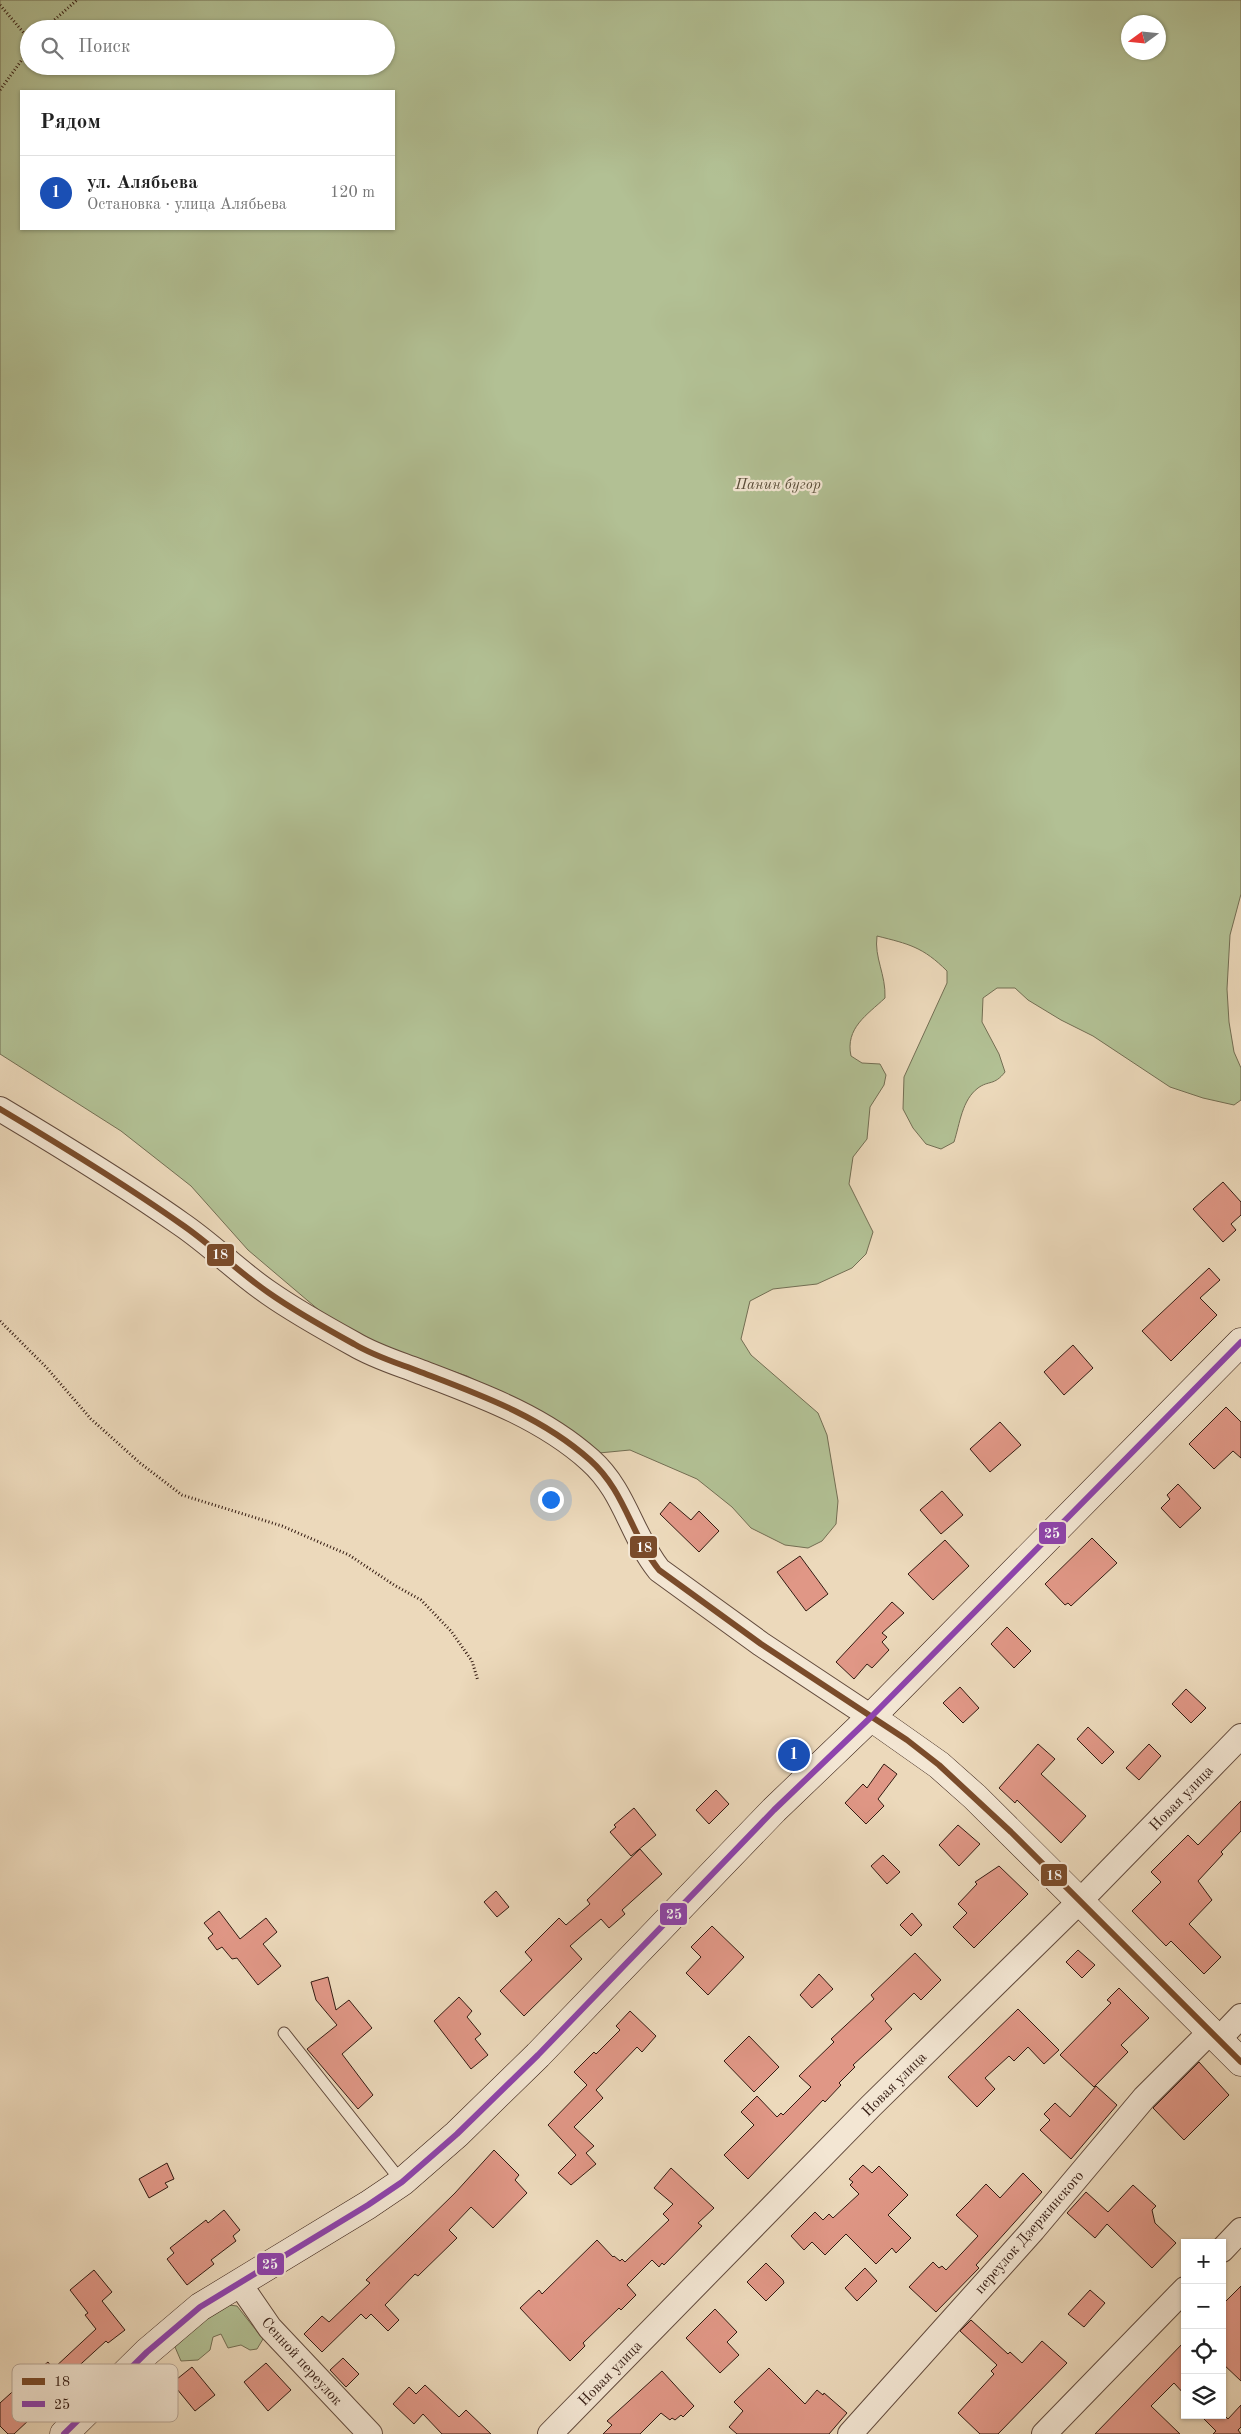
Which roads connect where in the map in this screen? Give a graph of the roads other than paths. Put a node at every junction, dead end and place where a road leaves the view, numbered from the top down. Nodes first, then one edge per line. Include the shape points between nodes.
1 (0, 1110) edge
2 (1241, 1342) edge
3 (871, 1717) junction
4 (1241, 1736) edge
5 (1080, 1901) junction
6 (1241, 2016) edge
7 (284, 2033) dead end
8 (1214, 2036) junction
9 (1241, 2062) edge
10 (402, 2182) junction
11 (1241, 2230) edge
12 (1226, 2246) edge
13 (240, 2284) junction
14 (1181, 2293) edge
15 (136, 2364) edge
16 (76, 2422) edge
17 (64, 2434) edge
18 (370, 2434) edge
19 (550, 2434) edge
20 (850, 2434) edge
21 (1044, 2434) edge

1 - 3 street via 183,1225 269,1293 329,1330 374,1353 522,1414 580,1453 611,1482 648,1556 659,1570 761,1644
2 - 3 main road
3 - 5 main road via 907,1740 946,1772
3 - 10 main road via 774,1810 517,2076
4 - 5 street, Новая улица
5 - 8 main road
5 - 19 street, Новая улица via 864,2113
6 - 8 street, переулок Дзержинского
7 - 10 lane
8 - 9 main road
8 - 20 street, переулок Дзержинского via 1144,2098 1033,2230
10 - 13 main road
11 - 12 street
13 - 15 main road via 175,2326
13 - 18 street, Сенной переулок via 270,2328
14 - 21 street
16 - 17 main road

